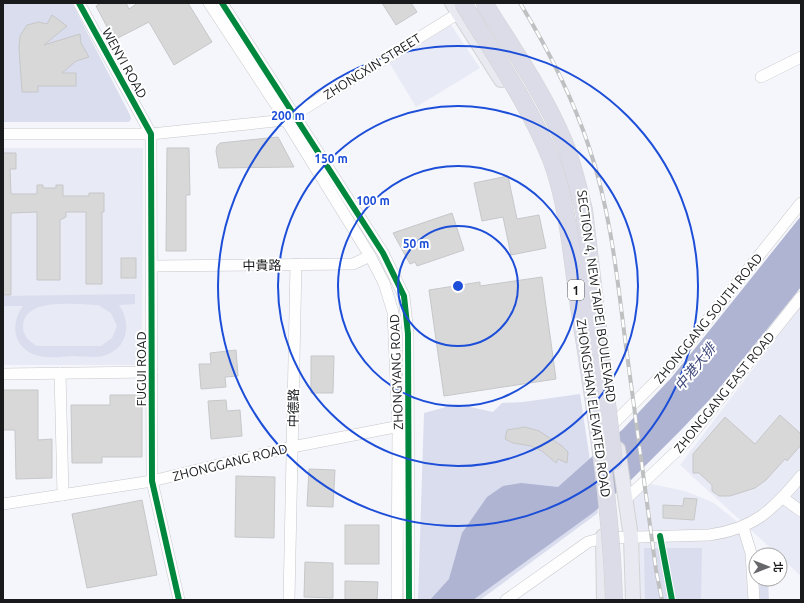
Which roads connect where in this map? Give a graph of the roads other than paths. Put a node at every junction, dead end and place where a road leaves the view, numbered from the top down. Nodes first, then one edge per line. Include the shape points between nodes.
1 (79, 3) edge
2 (209, 3) edge
3 (222, 3) edge
4 (474, 3) edge
5 (483, 3) edge
6 (489, 3) edge
7 (458, 6) edge
8 (499, 22) junction
9 (801, 57) edge
10 (528, 70) junction
11 (761, 77) dead end
12 (505, 87) junction
13 (291, 117) junction
14 (3, 134) edge
15 (152, 134) junction
16 (801, 203) edge
17 (370, 256) junction
18 (296, 264) junction
19 (152, 266) junction
20 (801, 297) edge
21 (586, 303) dead end
22 (152, 372) junction
23 (60, 373) junction
24 (3, 374) edge
25 (409, 424) junction
26 (398, 427) junction
27 (611, 429) junction
28 (592, 446) junction
29 (292, 447) junction
30 (801, 476) edge
31 (152, 481) junction
32 (63, 495) junction
33 (783, 498) junction
34 (619, 502) junction
35 (3, 504) edge
36 (801, 511) edge
37 (615, 523) junction
38 (743, 527) junction
39 (631, 537) junction
40 (610, 538) junction
41 (179, 600) edge
42 (289, 600) edge
43 (397, 600) edge
44 (409, 600) edge
45 (506, 600) edge
46 (604, 600) edge
47 (614, 600) edge
48 (618, 600) edge
49 (624, 600) edge
50 (633, 600) edge
51 (754, 600) edge

1 - 15 street, WENYI ROAD
2 - 13 street, ZHONGYANG ROAD
3 - 13 street, ZHONGYANG ROAD
4 - 7 street, ZHONGXIN STREET
4 - 21 highway via 556,147 572,200
5 - 8 main road, SECTION 4, NEW TAIPEI BOULEVARD / 1
5 - 49 highway, ZHONGSHAN ELEVATED ROAD / 1, bridge via 534,84 564,141 584,210 616,482
6 - 8 main road, SECTION 4, NEW TAIPEI BOULEVARD / 1
7 - 12 main road, SECTION 4, NEW TAIPEI BOULEVARD / 1
7 - 13 street, ZHONGXIN STREET
7 - 47 highway, ZHONGSHAN ELEVATED ROAD / 1, bridge via 541,137 558,183 567,226 607,490
8 - 10 main road, SECTION 4, NEW TAIPEI BOULEVARD / 1
9 - 11 street
10 - 12 main road via 511,74 506,79
10 - 27 main road, SECTION 4, NEW TAIPEI BOULEVARD / 1 via 564,130 584,189
12 - 28 main road, SECTION 4, NEW TAIPEI BOULEVARD / 1 via 534,134 553,185
13 - 15 street, ZHONGXIN STREET
13 - 17 street, ZHONGYANG ROAD
13 - 25 street, ZHONGYANG ROAD via 383,253 404,296 408,334
14 - 15 street, ZHONGXIN STREET
15 - 19 street, FUGUI ROAD
16 - 27 street, ZHONGGANG SOUTH ROAD via 670,368
17 - 18 street, 中貴路 via 353,264
17 - 26 street, ZHONGYANG ROAD via 384,283 394,312
18 - 19 street, 中貴路
18 - 29 street, 中德路
19 - 22 street, FUGUI ROAD
20 - 34 street, ZHONGGANG EAST ROAD via 684,444
22 - 23 street
22 - 31 street, FUGUI ROAD
23 - 24 street
23 - 32 street
25 - 26 street, ZHONGGANG ROAD
25 - 44 street, ZHONGYANG ROAD
26 - 29 street, ZHONGGANG ROAD
26 - 43 street, ZHONGYANG ROAD
27 - 28 street, ZHONGGANG SOUTH ROAD
27 - 34 main road, SECTION 4, NEW TAIPEI BOULEVARD / 1
27 - 37 main road, SECTION 4, NEW TAIPEI BOULEVARD / 1, bridge via 610,458
28 - 34 main road, SECTION 4, NEW TAIPEI BOULEVARD / 1, bridge
28 - 40 main road, SECTION 4, NEW TAIPEI BOULEVARD / 1 via 601,513
29 - 31 street, ZHONGGANG ROAD
29 - 42 street, 中德路
30 - 33 street
31 - 32 street, ZHONGGANG ROAD
31 - 41 street, FUGUI ROAD
32 - 35 street, ZHONGGANG ROAD
33 - 36 street
33 - 38 street via 771,510
34 - 37 main road, SECTION 4, NEW TAIPEI BOULEVARD / 1
34 - 39 main road, SECTION 4, NEW TAIPEI BOULEVARD / 1
37 - 40 main road, SECTION 4, NEW TAIPEI BOULEVARD / 1
38 - 39 street via 709,534
38 - 51 street via 751,553
39 - 40 street
39 - 50 main road, 1
40 - 45 street via 588,542
40 - 46 main road, 1
40 - 48 main road, 1

